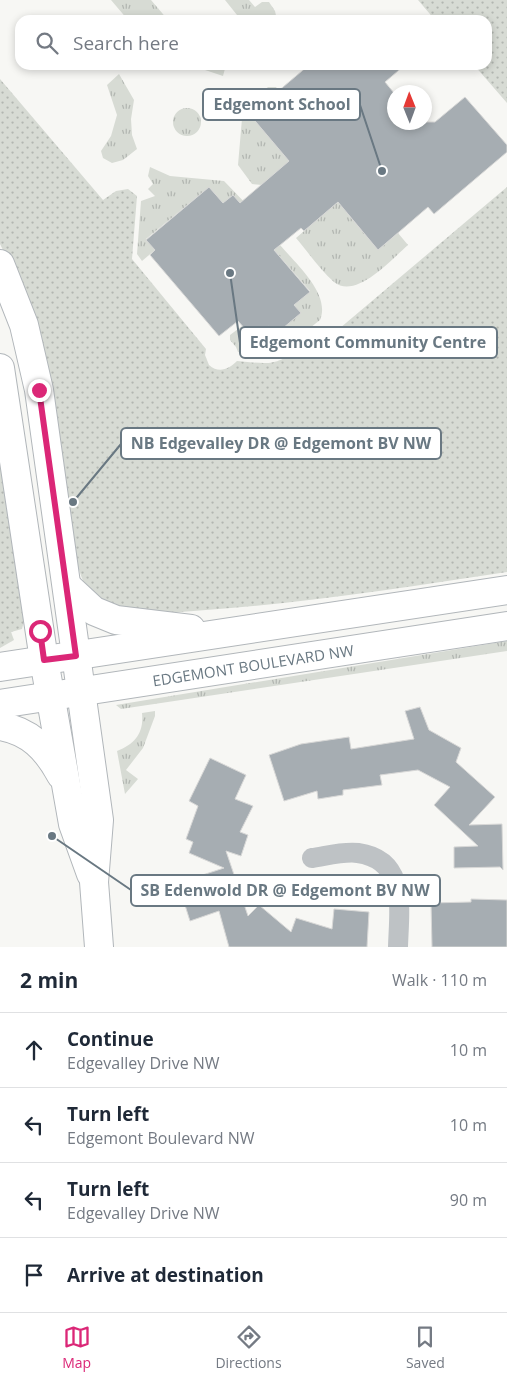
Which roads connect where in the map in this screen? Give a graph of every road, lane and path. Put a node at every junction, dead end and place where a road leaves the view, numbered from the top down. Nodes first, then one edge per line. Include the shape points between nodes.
1 (0, 264) edge
2 (0, 368) edge
3 (67, 586) junction
4 (507, 590) edge
5 (507, 626) edge
6 (230, 633) junction
7 (76, 656) junction
8 (44, 660) junction
9 (0, 667) edge
10 (80, 691) junction
11 (50, 696) junction
12 (0, 704) edge
13 (0, 726) edge
14 (67, 788) junction
15 (312, 858) dead end
16 (94, 882) junction
17 (99, 947) edge
18 (398, 947) edge

1 - 3 main road via 24,325 39,390
2 - 8 main road
3 - 6 main road via 94,611 116,620
3 - 7 main road
4 - 6 main road
5 - 10 main road, EDGEMONT BOULEVARD NW
6 - 7 main road
7 - 8 main road
7 - 10 main road
8 - 9 main road
8 - 11 main road
10 - 11 main road, EDGEMONT BOULEVARD NW
10 - 16 main road via 99,820
11 - 12 main road, EDGEMONT BOULEVARD NW
11 - 14 main road
13 - 14 main road via 16,728 31,736 54,762
14 - 16 main road via 72,824
15 - 18 street via 357,852 376,858 390,869 397,883 399,898
16 - 17 main road

